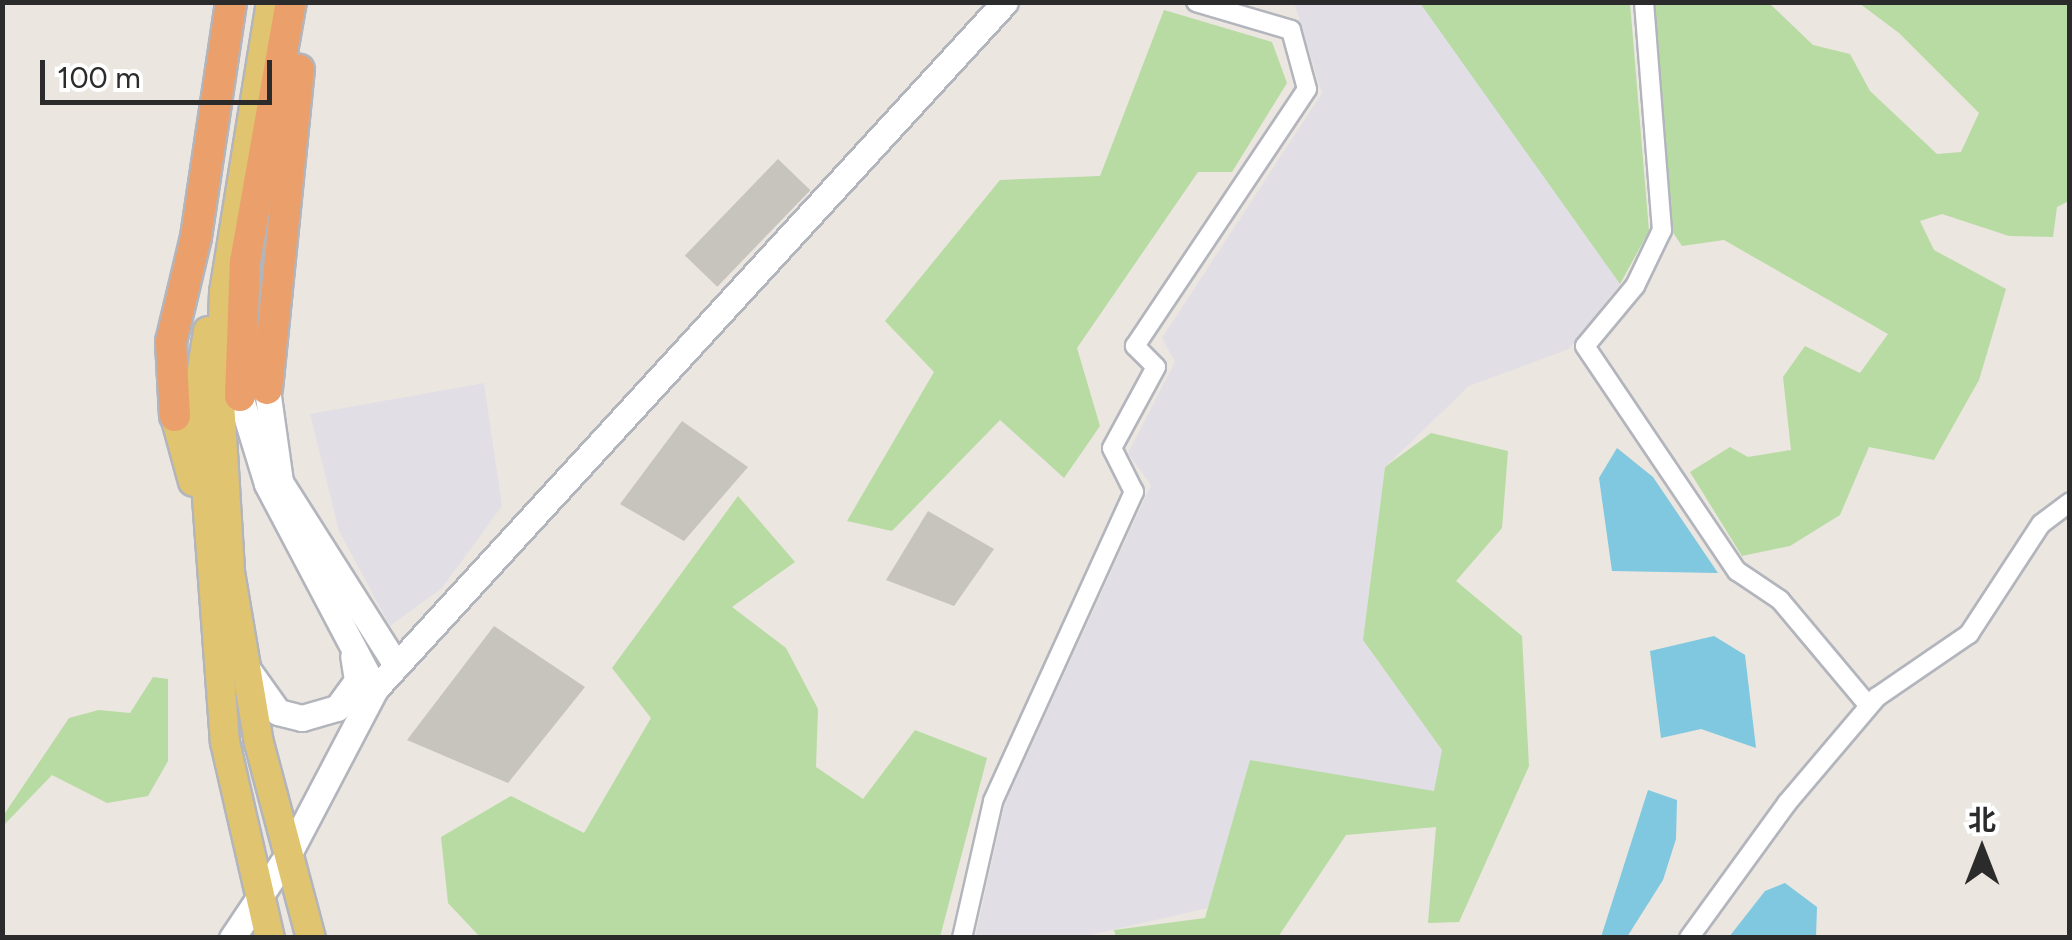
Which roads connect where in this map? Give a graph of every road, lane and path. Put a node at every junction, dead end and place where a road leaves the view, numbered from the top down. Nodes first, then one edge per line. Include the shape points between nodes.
1 (231, 2) edge
2 (254, 2) edge
3 (271, 2) edge
4 (1005, 2) edge
5 (1196, 2) edge
6 (1644, 2) edge
7 (304, 8) edge
8 (253, 392) junction
9 (175, 416) joint
10 (2070, 502) edge
11 (210, 543) junction
12 (352, 646) junction
13 (396, 665) junction
14 (246, 667) junction
15 (374, 690) junction
16 (1868, 706) junction
17 (289, 853) junction
18 (259, 895) junction
19 (232, 938) edge
20 (270, 938) edge
21 (311, 938) edge
22 (962, 938) edge
23 (1689, 938) edge

1 - 9 highway via 196,237 172,342
2 - 11 main road via 199,390
3 - 14 main road via 223,329 230,572
4 - 13 main road
5 - 22 street via 1291,30 1307,90 1134,346 1156,367 1112,448 1134,492 994,800
6 - 16 street via 1662,230 1635,286 1585,346 1737,570 1780,600
7 - 8 highway
8 - 12 main road via 267,484
8 - 13 main road via 280,482
9 - 11 main road
10 - 16 street via 2042,524 1968,634
11 - 18 main road via 226,742
12 - 14 main road via 356,680 347,694 337,708 302,718 278,712
12 - 15 main road
13 - 15 main road
14 - 17 main road
15 - 17 main road
16 - 23 street
17 - 18 main road
17 - 21 main road
18 - 19 main road
18 - 20 main road

